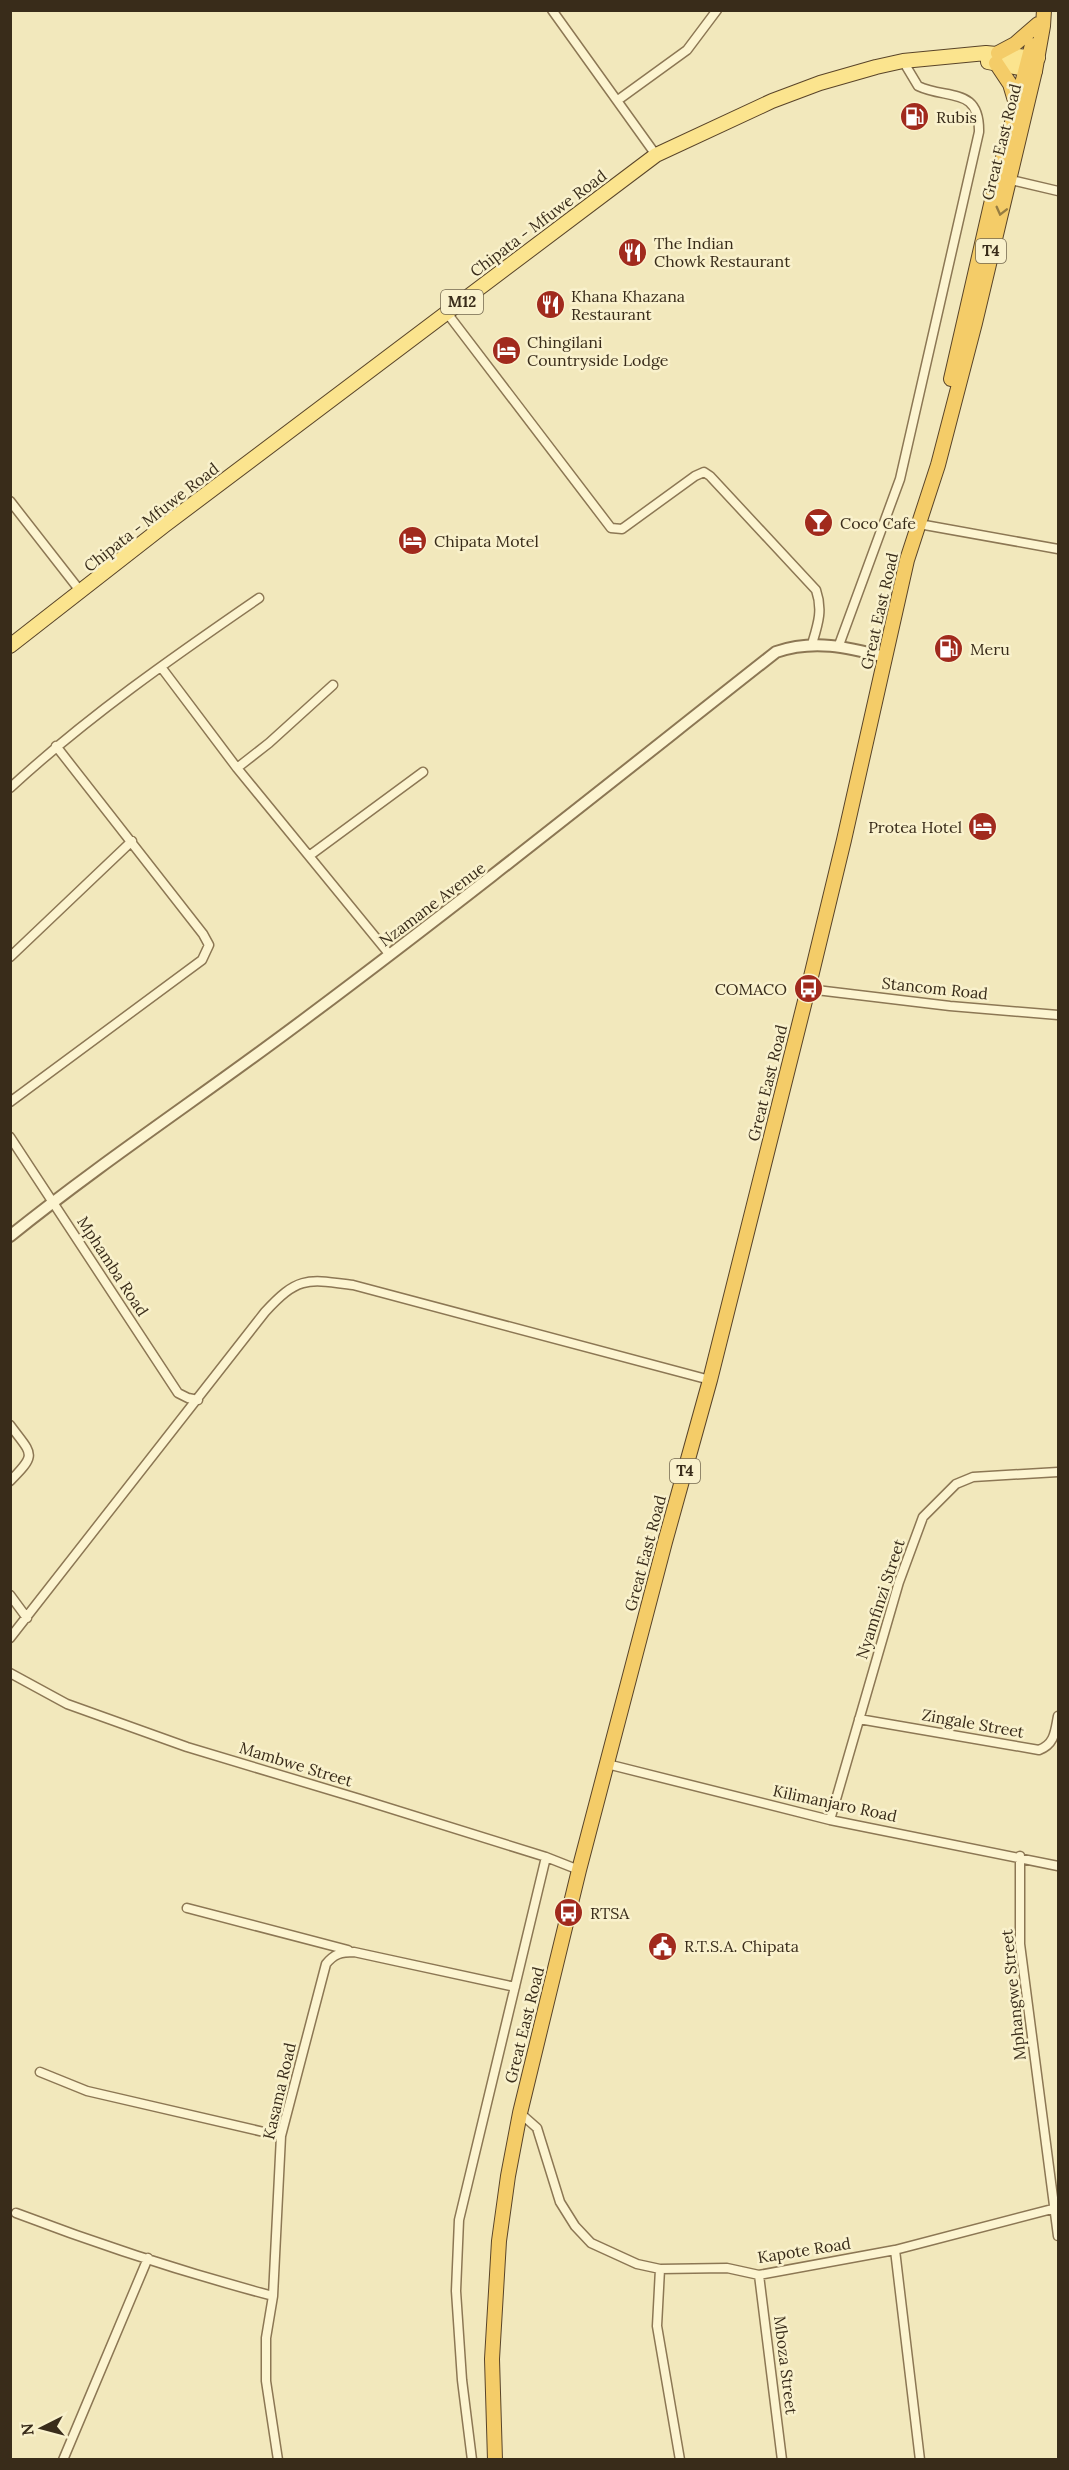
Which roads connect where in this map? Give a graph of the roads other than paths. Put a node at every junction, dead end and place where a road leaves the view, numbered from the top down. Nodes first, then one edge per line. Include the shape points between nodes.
1 (552, 10) edge
2 (717, 10) edge
3 (1042, 15) edge
4 (997, 58) junction
5 (903, 61) junction
6 (1032, 64) junction
7 (618, 100) junction
8 (1016, 104) junction
9 (656, 155) junction
10 (1003, 178) junction
11 (1059, 191) edge
12 (447, 314) junction
13 (11, 503) edge
14 (919, 524) junction
15 (1059, 549) edge
16 (81, 592) junction
17 (259, 598) dead end
18 (812, 644) junction
19 (839, 645) junction
20 (10, 646) edge
21 (885, 657) junction
22 (161, 666) junction
23 (333, 685) dead end
24 (57, 746) junction
25 (237, 768) junction
26 (423, 772) dead end
27 (10, 788) edge
28 (132, 841) junction
29 (309, 856) junction
30 (390, 956) junction
31 (10, 957) edge
32 (808, 989) junction
33 (1059, 1015) edge
34 (10, 1102) edge
35 (10, 1137) edge
36 (52, 1202) junction
37 (10, 1236) edge
38 (710, 1380) junction
39 (198, 1400) junction
40 (10, 1425) edge
41 (1059, 1472) edge
42 (10, 1481) edge
43 (10, 1595) edge
44 (27, 1618) junction
45 (10, 1638) edge
46 (10, 1673) edge
47 (1059, 1716) edge
48 (859, 1719) junction
49 (607, 1764) junction
50 (831, 1820) junction
51 (1020, 1856) junction
52 (546, 1857) junction
53 (1059, 1866) edge
54 (579, 1870) junction
55 (187, 1908) dead end
56 (354, 1952) junction
57 (515, 1987) junction
58 (40, 2072) dead end
59 (520, 2113) junction
60 (281, 2136) junction
61 (1056, 2208) junction
62 (16, 2213) dead end
63 (1059, 2236) edge
64 (895, 2250) junction
65 (148, 2258) junction
66 (660, 2270) junction
67 (759, 2275) junction
68 (273, 2296) junction
69 (63, 2460) edge
70 (278, 2460) edge
71 (472, 2460) edge
72 (495, 2460) edge
73 (680, 2460) edge
74 (782, 2460) edge
75 (920, 2460) edge

1 - 7 street
2 - 7 street via 687,50
3 - 4 highway via 1016,44
3 - 6 highway, Great East Road / T4
4 - 5 main road, Chipata - Mfuwe Road / M12 via 963,56
4 - 6 main road, M12
4 - 8 highway
5 - 9 main road, Chipata - Mfuwe Road / M12 via 820,83 772,101
5 - 19 street via 918,86 970,102 980,119 979,132 900,479
6 - 8 highway, Great East Road / T4
6 - 10 highway, Great East Road / T4
7 - 9 street
8 - 10 highway, Great East Road / T4
9 - 12 main road, Chipata - Mfuwe Road / M12
10 - 11 street
10 - 14 highway, Great East Road / T4 via 969,344
12 - 16 main road, Chipata - Mfuwe Road / M12
12 - 18 street via 611,528 622,529 695,476 704,472 710,476 816,590 821,615
13 - 16 street
14 - 15 street
14 - 21 highway, Great East Road / T4
16 - 20 main road, Chipata - Mfuwe Road / M12
17 - 22 street
18 - 19 street, Nzamane Avenue
18 - 30 street, Nzamane Avenue via 776,652
19 - 21 street, Nzamane Avenue
21 - 32 highway, Great East Road / T4
22 - 24 street
22 - 25 street
23 - 25 street
24 - 27 street
24 - 28 street
25 - 29 street
26 - 29 street
28 - 31 street
28 - 34 street via 203,934 209,945 207,954
29 - 30 street
30 - 36 street, Nzamane Avenue
32 - 33 street, Stancom Road
32 - 38 highway, Great East Road / T4
35 - 36 street, Mphamba Road
36 - 37 street, Nzamane Avenue
36 - 39 street, Mphamba Road via 178,1393
38 - 39 street via 353,1285 321,1281 298,1284 284,1292
38 - 49 highway, Great East Road / T4
39 - 44 street
40 - 42 street via 29,1455 29,1463
41 - 48 street, Nyamfinzi Street via 973,1477 956,1484 923,1517 899,1582
43 - 44 street
44 - 45 street
46 - 52 street, Mambwe Street via 68,1704 187,1748
47 - 48 street, Zingale Street via 1053,1739 1039,1750
48 - 50 street, Nyamfinzi Street
49 - 50 street, Kilimanjaro Road
49 - 54 highway, Great East Road / T4
50 - 51 street, Kilimanjaro Road
51 - 53 street, Kilimanjaro Road
51 - 61 street, Mphangwe Street via 1020,1944
52 - 54 street, Mambwe Street
52 - 57 street
54 - 59 highway, Great East Road / T4
55 - 56 street
56 - 57 street
56 - 60 street, Kasama Road via 342,1952 326,1964
57 - 71 street via 459,2220 456,2291
58 - 60 street via 87,2091
59 - 66 street, Kapote Road via 537,2128 560,2202 575,2226 591,2243
59 - 72 highway, Great East Road / T4 via 498,2252 492,2359
60 - 68 street, Kasama Road
61 - 63 street, Mphangwe Street
61 - 64 street, Kapote Road
62 - 65 street
64 - 67 street, Kapote Road
64 - 75 street
65 - 68 street
65 - 69 street
66 - 67 street, Kapote Road via 727,2268
66 - 73 street via 657,2326
67 - 74 street, Mboza Street
68 - 70 street, Kasama Road via 266,2338 266,2381

